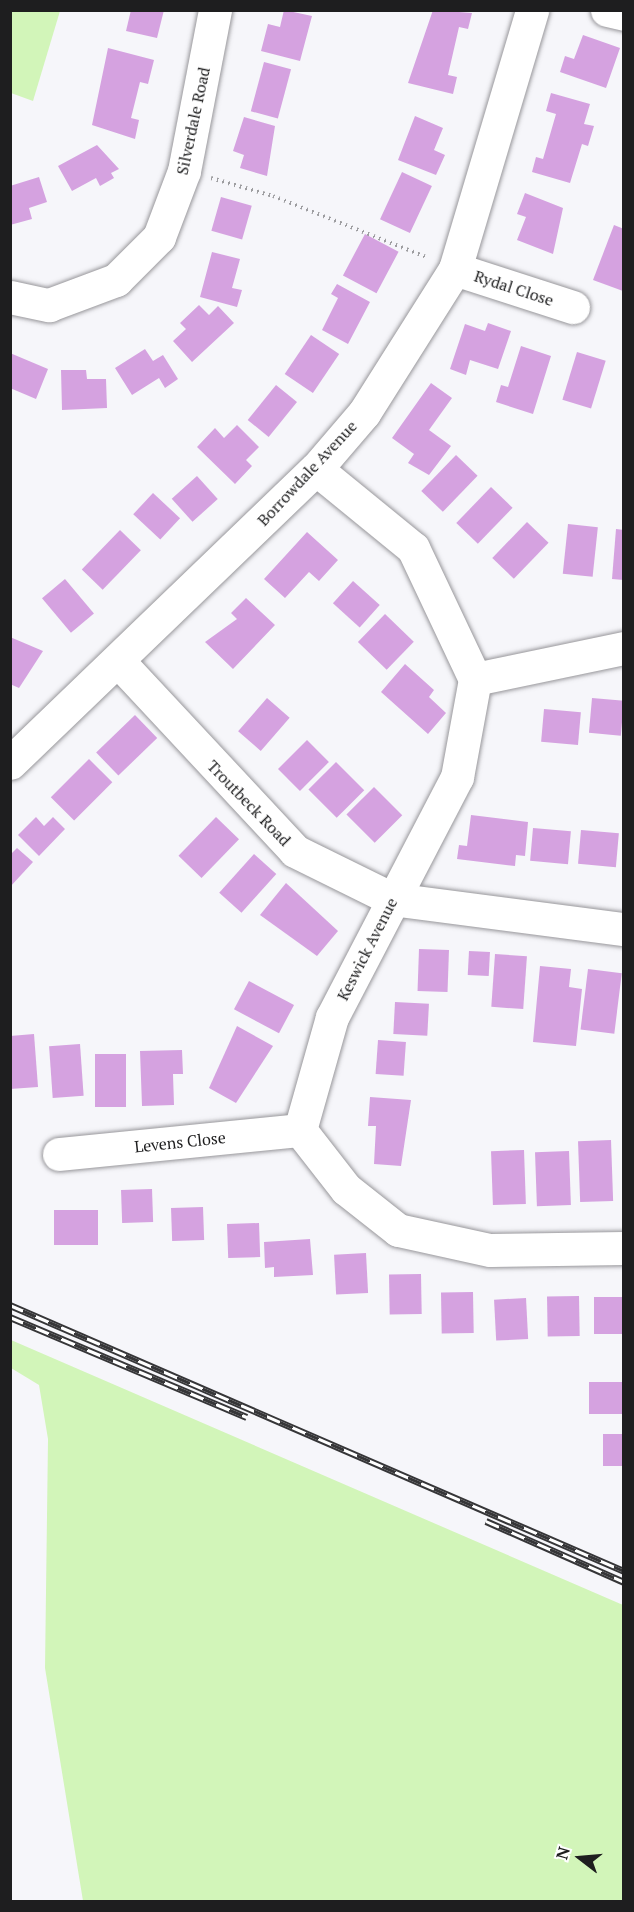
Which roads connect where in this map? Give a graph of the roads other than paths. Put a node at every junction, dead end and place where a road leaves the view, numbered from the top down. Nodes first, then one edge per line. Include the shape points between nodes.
1 (215, 10) edge
2 (532, 10) edge
3 (607, 10) edge
4 (624, 14) edge
5 (455, 269) junction
6 (10, 297) edge
7 (573, 307) dead end
8 (316, 469) junction
9 (624, 648) edge
10 (119, 662) junction
11 (475, 679) junction
12 (16, 750) edge
13 (392, 899) junction
14 (624, 929) edge
15 (300, 1130) junction
16 (59, 1154) dead end
17 (624, 1248) edge

1 - 6 street, Silverdale Road via 184,171 159,237 116,280 49,305
2 - 5 street, Borrowdale Avenue
3 - 4 street
5 - 7 street, Rydal Close
5 - 8 street, Borrowdale Avenue via 364,413
8 - 10 street, Borrowdale Avenue
8 - 11 street via 413,548
9 - 11 street
10 - 12 street, Borrowdale Avenue
10 - 13 street, Troutbeck Road via 295,851
11 - 13 street, Keswick Avenue via 457,777
13 - 14 street, Troutbeck Road
13 - 15 street, Keswick Avenue via 332,1017
15 - 16 street, Levens Close
15 - 17 street via 346,1189 398,1230 490,1250

